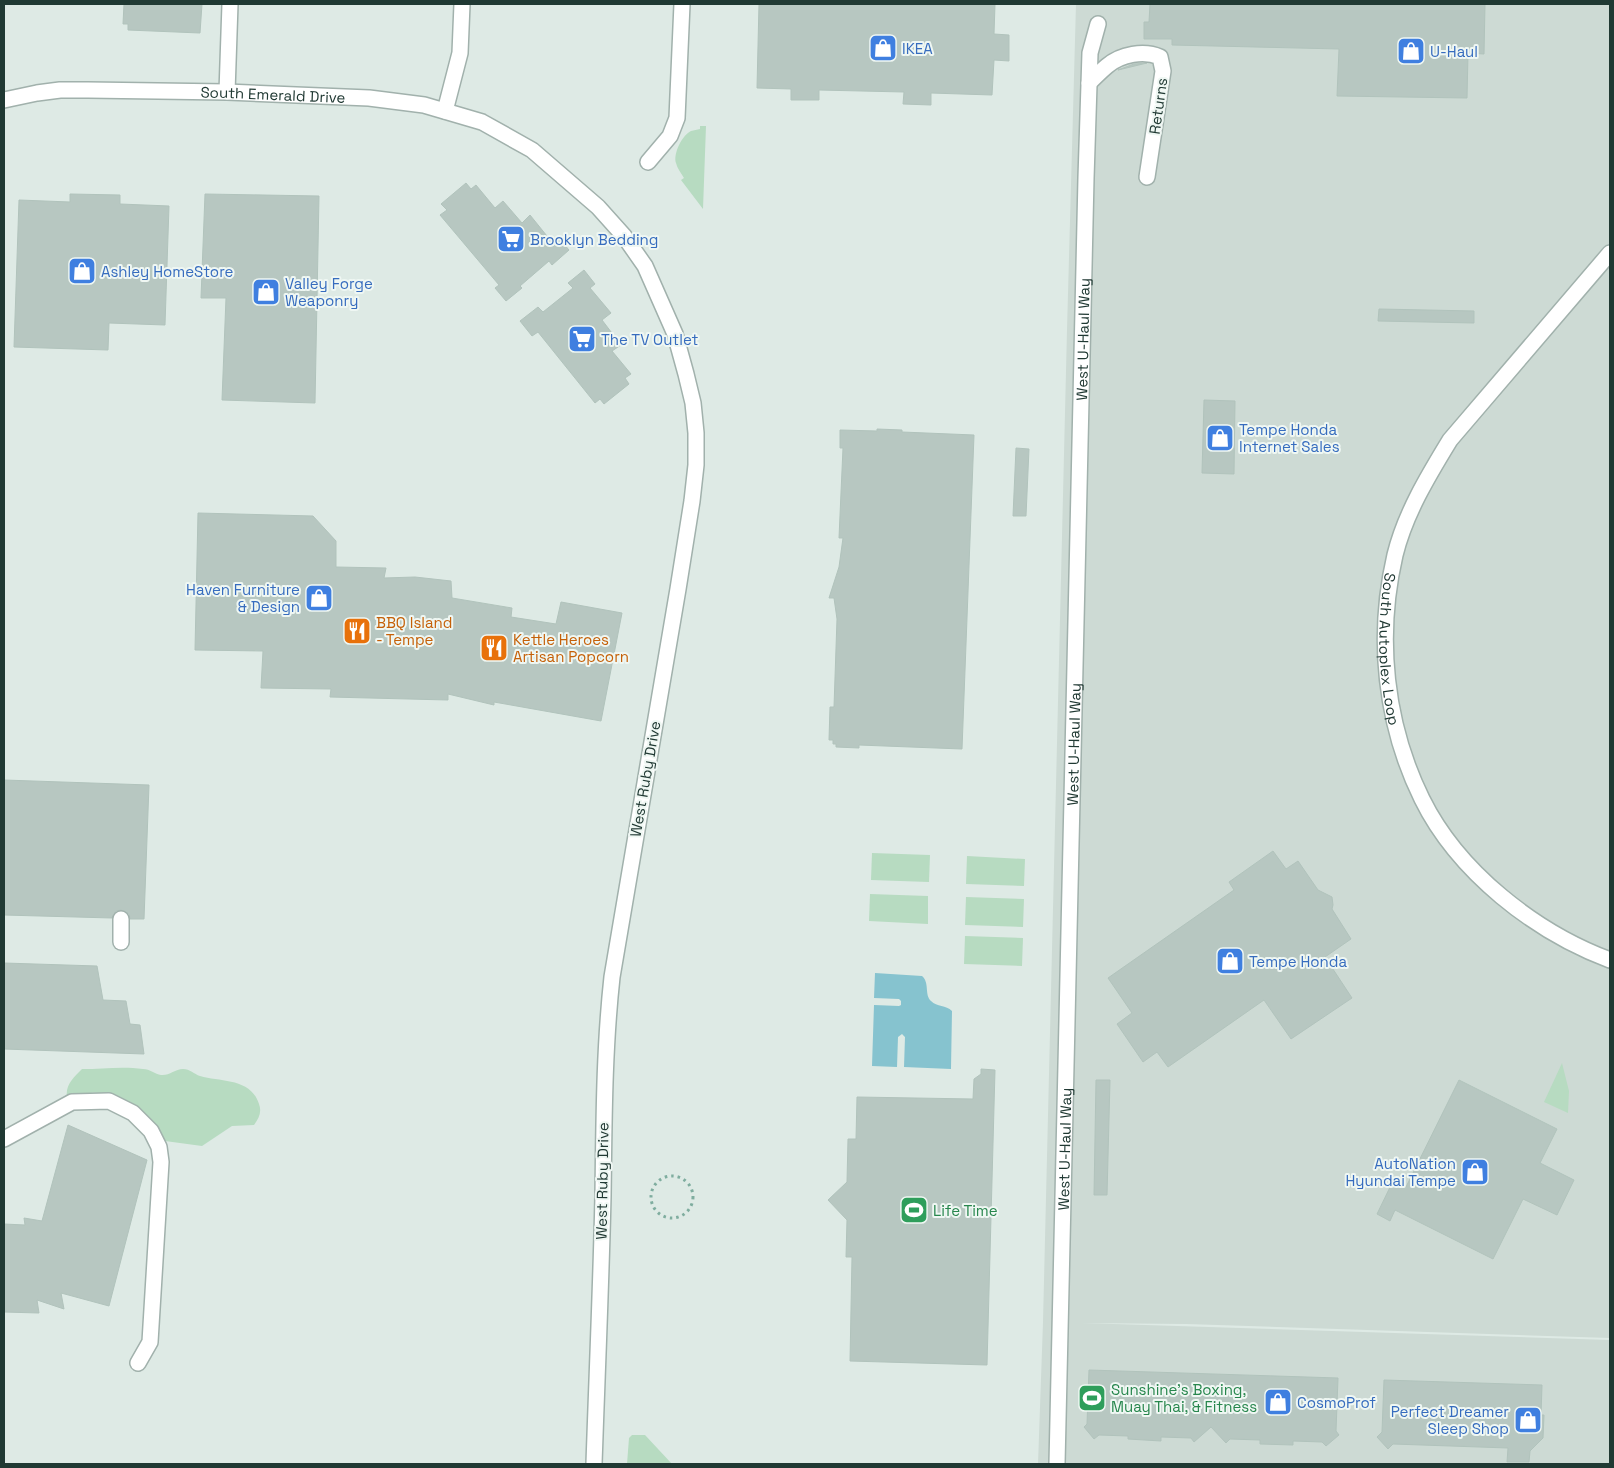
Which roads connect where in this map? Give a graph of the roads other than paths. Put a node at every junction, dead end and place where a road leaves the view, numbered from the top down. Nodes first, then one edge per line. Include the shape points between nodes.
1 (230, 4) edge
2 (462, 4) edge
3 (682, 4) edge
4 (1098, 24) dead end
5 (1089, 83) junction
6 (228, 92) junction
7 (4, 100) edge
8 (445, 111) junction
9 (532, 150) joint
10 (648, 162) dead end
11 (1147, 177) dead end
12 (1610, 254) edge
13 (121, 919) dead end
14 (120, 942) dead end
15 (1610, 960) edge
16 (4, 1139) edge
17 (138, 1363) dead end
18 (594, 1464) edge
19 (1057, 1464) edge

1 - 6 street
2 - 8 street via 460,53
3 - 10 street via 677,118 670,136
4 - 5 street, West U-Haul Way via 1091,44
5 - 11 street, Returns via 1108,64 1124,57 1141,53 1160,57 1163,71
5 - 19 street, West U-Haul Way
6 - 7 street, South Emerald Drive via 60,90
6 - 8 street, South Emerald Drive via 369,98
8 - 9 street, South Emerald Drive via 482,122
9 - 18 street, West Ruby Drive via 598,207 645,266 675,334 693,403 696,433 692,501 612,977 607,1026
12 - 15 street, South Autoplex Loop via 1450,440 1433,467 1404,527 1395,554 1388,587 1385,658 1388,694 1405,759 1422,800 1447,838 1498,894 1528,917 1584,950
13 - 14 street
16 - 17 street via 72,1102 109,1101 133,1113 151,1131 159,1147 161,1162 150,1342

